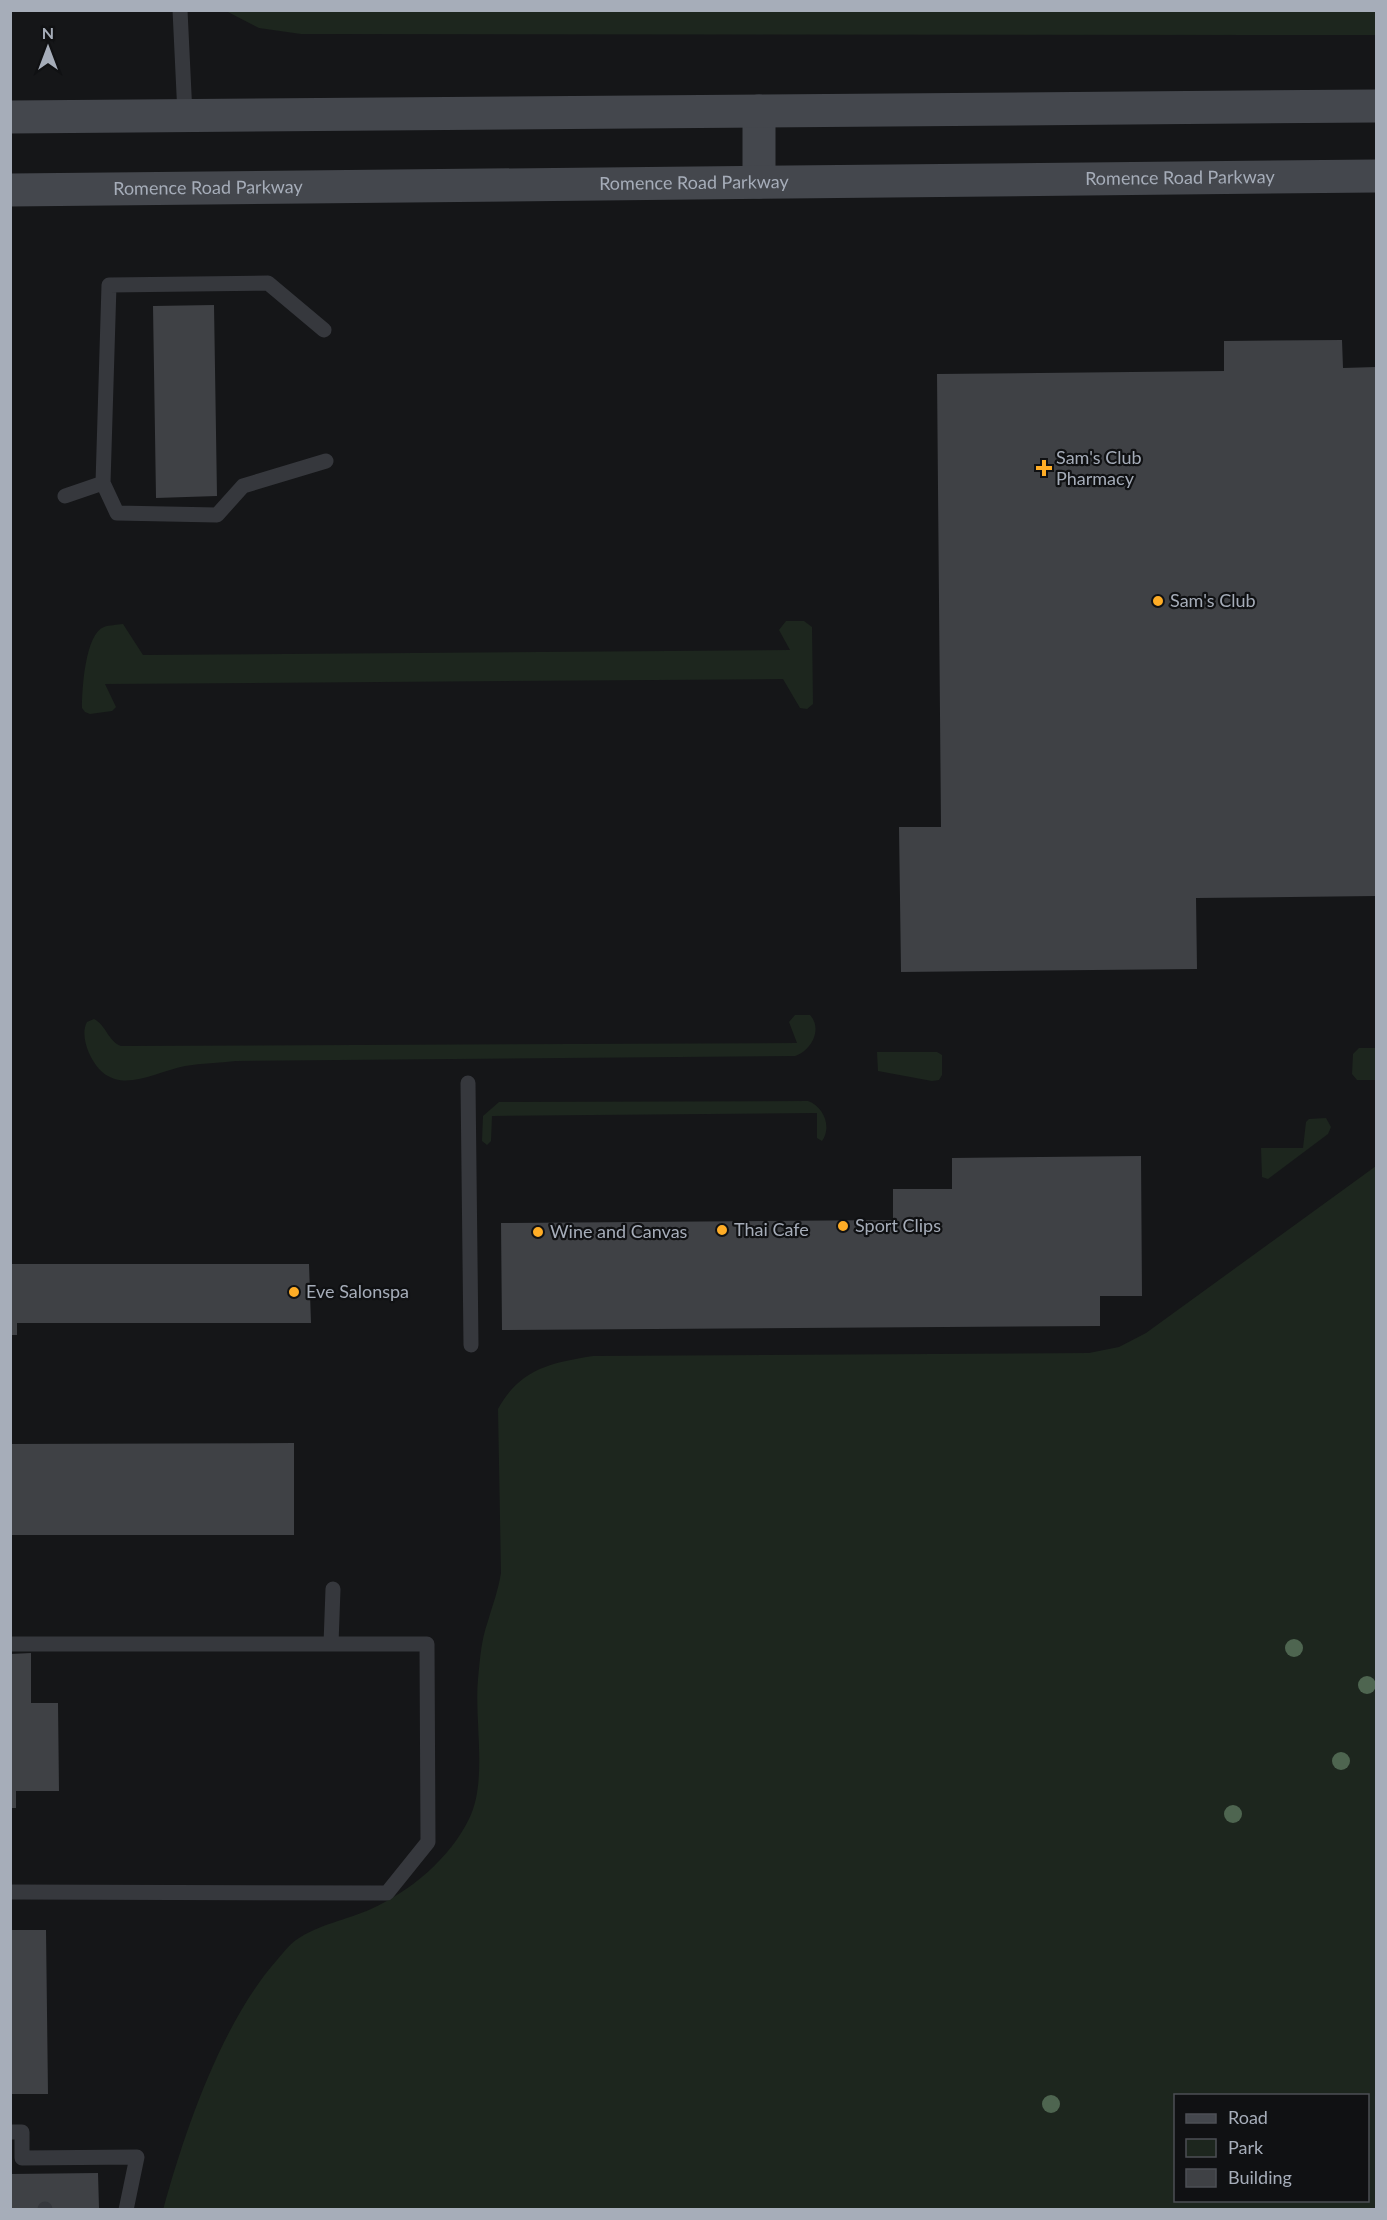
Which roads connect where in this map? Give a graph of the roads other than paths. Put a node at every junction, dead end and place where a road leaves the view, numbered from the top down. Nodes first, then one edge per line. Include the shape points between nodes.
1 (180, 10) edge
2 (1377, 106) edge
3 (759, 111) junction
4 (185, 115) junction
5 (10, 117) edge
6 (1377, 176) edge
7 (759, 182) junction
8 (10, 190) edge
9 (324, 330) dead end
10 (326, 461) dead end
11 (103, 483) junction
12 (65, 496) dead end
13 (468, 1083) dead end
14 (471, 1345) dead end
15 (333, 1589) dead end
16 (10, 1644) edge
17 (331, 1644) junction
18 (10, 1892) edge
19 (10, 2132) edge
20 (42, 2157) junction
21 (42, 2173) dead end
22 (126, 2210) edge

1 - 4 lane
2 - 3 street
3 - 4 street
3 - 7 street
4 - 5 street
6 - 7 street, Romence Road Parkway
7 - 8 street, Romence Road Parkway
9 - 11 lane via 268,283 109,285
10 - 11 lane via 243,486 217,515 117,513
11 - 12 lane
13 - 14 lane
15 - 17 lane
16 - 17 lane
17 - 18 lane via 427,1644 428,1842 387,1893
19 - 20 lane via 22,2132 22,2158
20 - 21 lane
20 - 22 lane via 137,2157

